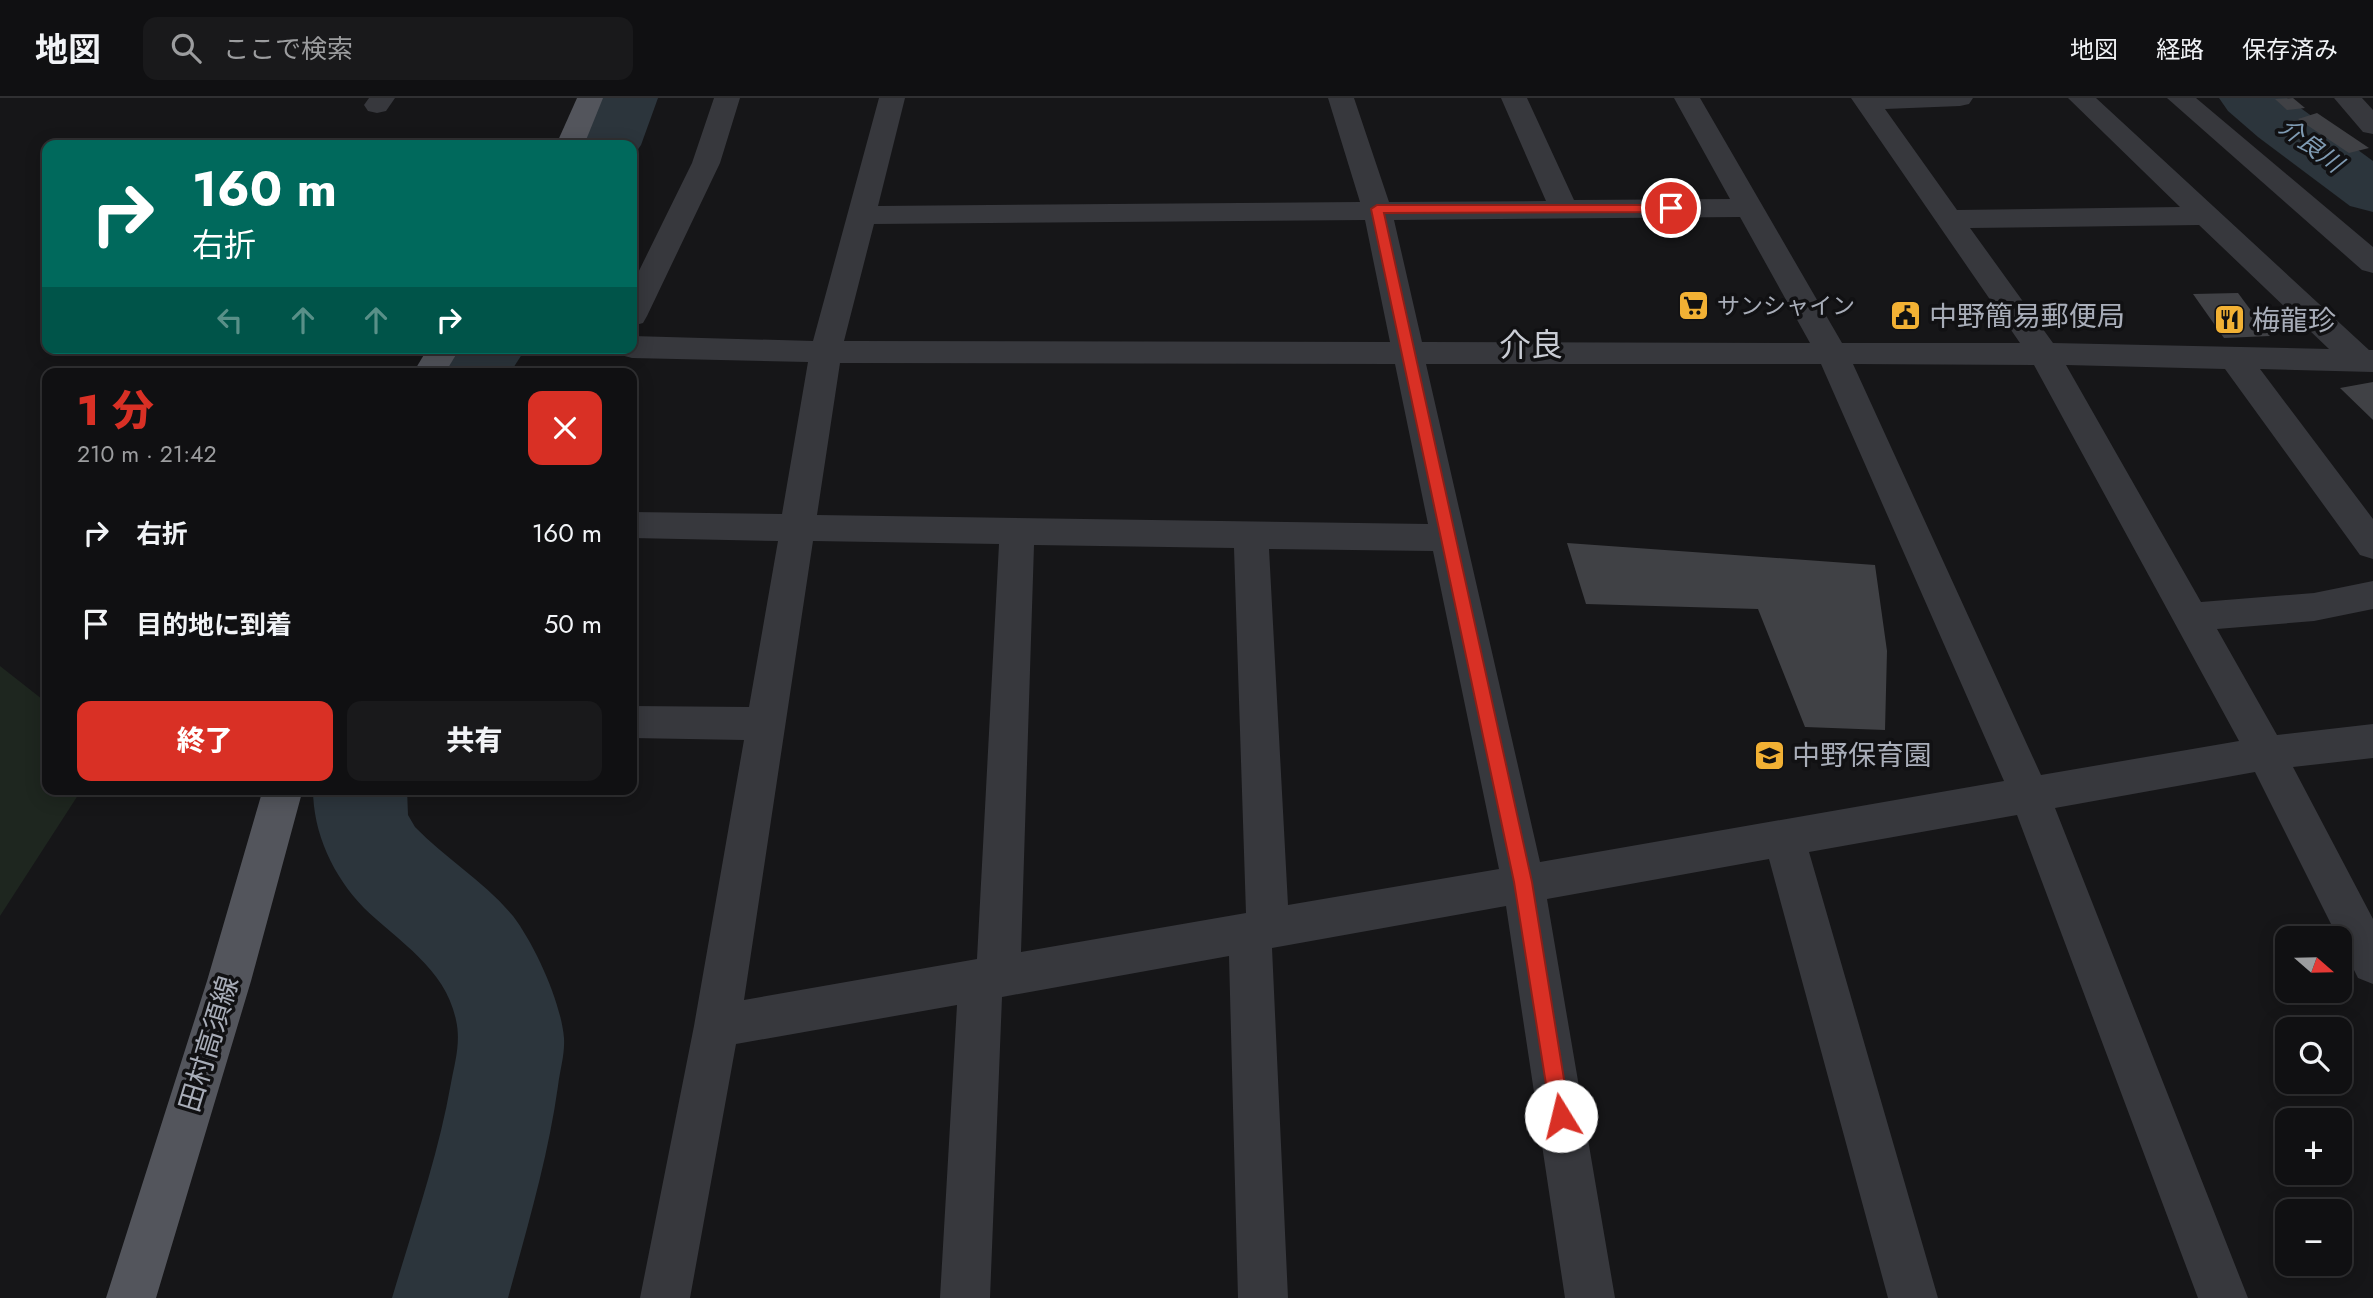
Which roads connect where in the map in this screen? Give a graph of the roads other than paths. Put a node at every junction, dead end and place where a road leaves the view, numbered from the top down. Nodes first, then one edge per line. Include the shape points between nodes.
1 (590, 98) edge
2 (727, 98) edge
3 (892, 98) edge
4 (1341, 98) edge
5 (1514, 98) edge
6 (1688, 98) edge
7 (1960, 98) edge
8 (2081, 98) edge
9 (2180, 98) edge
10 (2347, 98) edge
11 (1865, 100) edge
12 (2373, 126) edge
13 (572, 140) edge
14 (1751, 208) junction
15 (1377, 209) junction
16 (1564, 209) junction
17 (864, 215) junction
18 (2207, 216) junction
19 (1950, 219) junction
20 (2373, 263) edge
21 (637, 306) edge
22 (637, 347) edge
23 (826, 352) junction
24 (1409, 353) junction
25 (2045, 354) junction
26 (1833, 355) junction
27 (2234, 358) junction
28 (2366, 360) edge
29 (637, 525) edge
30 (798, 527) junction
31 (1017, 530) junction
32 (1251, 534) junction
33 (1448, 538) junction
34 (2373, 545) edge
35 (2373, 595) edge
36 (2190, 617) junction
37 (637, 722) edge
38 (766, 724) junction
39 (2373, 741) edge
40 (2266, 753) junction
41 (282, 795) edge
42 (2030, 795) junction
43 (1784, 837) junction
44 (1523, 882) junction
45 (1259, 929) junction
46 (2373, 963) edge
47 (990, 977) junction
48 (717, 1026) junction
49 (131, 1298) edge
50 (665, 1298) edge
51 (965, 1298) edge
52 (1263, 1298) edge
53 (1590, 1298) edge
54 (1913, 1298) edge
55 (2223, 1298) edge

1 - 13 main road
2 - 21 street via 706,163
3 - 17 street
4 - 15 street
5 - 16 street
6 - 14 street
7 - 11 street
8 - 18 street
9 - 20 street
10 - 12 street
11 - 19 street
14 - 16 street
14 - 26 street
15 - 16 street
15 - 17 street
15 - 24 street
17 - 23 street
18 - 19 street
18 - 28 street
19 - 25 street
22 - 23 street
23 - 24 street
23 - 30 street
24 - 26 street
24 - 33 street
25 - 26 street
25 - 27 street
25 - 36 street
26 - 42 street
27 - 28 street
27 - 34 street
29 - 30 street
30 - 31 street
30 - 38 street
31 - 32 street
31 - 47 street
32 - 33 street
32 - 45 street
33 - 44 street
35 - 36 street via 2314,607
36 - 40 street
37 - 38 street
38 - 48 street
39 - 40 street
40 - 42 street
40 - 46 street
41 - 49 main road, 田村高須線
42 - 43 street
42 - 55 street
43 - 44 street
43 - 54 street
44 - 45 street
44 - 53 street
45 - 47 street
45 - 52 street
47 - 48 street
47 - 51 street
48 - 50 street

